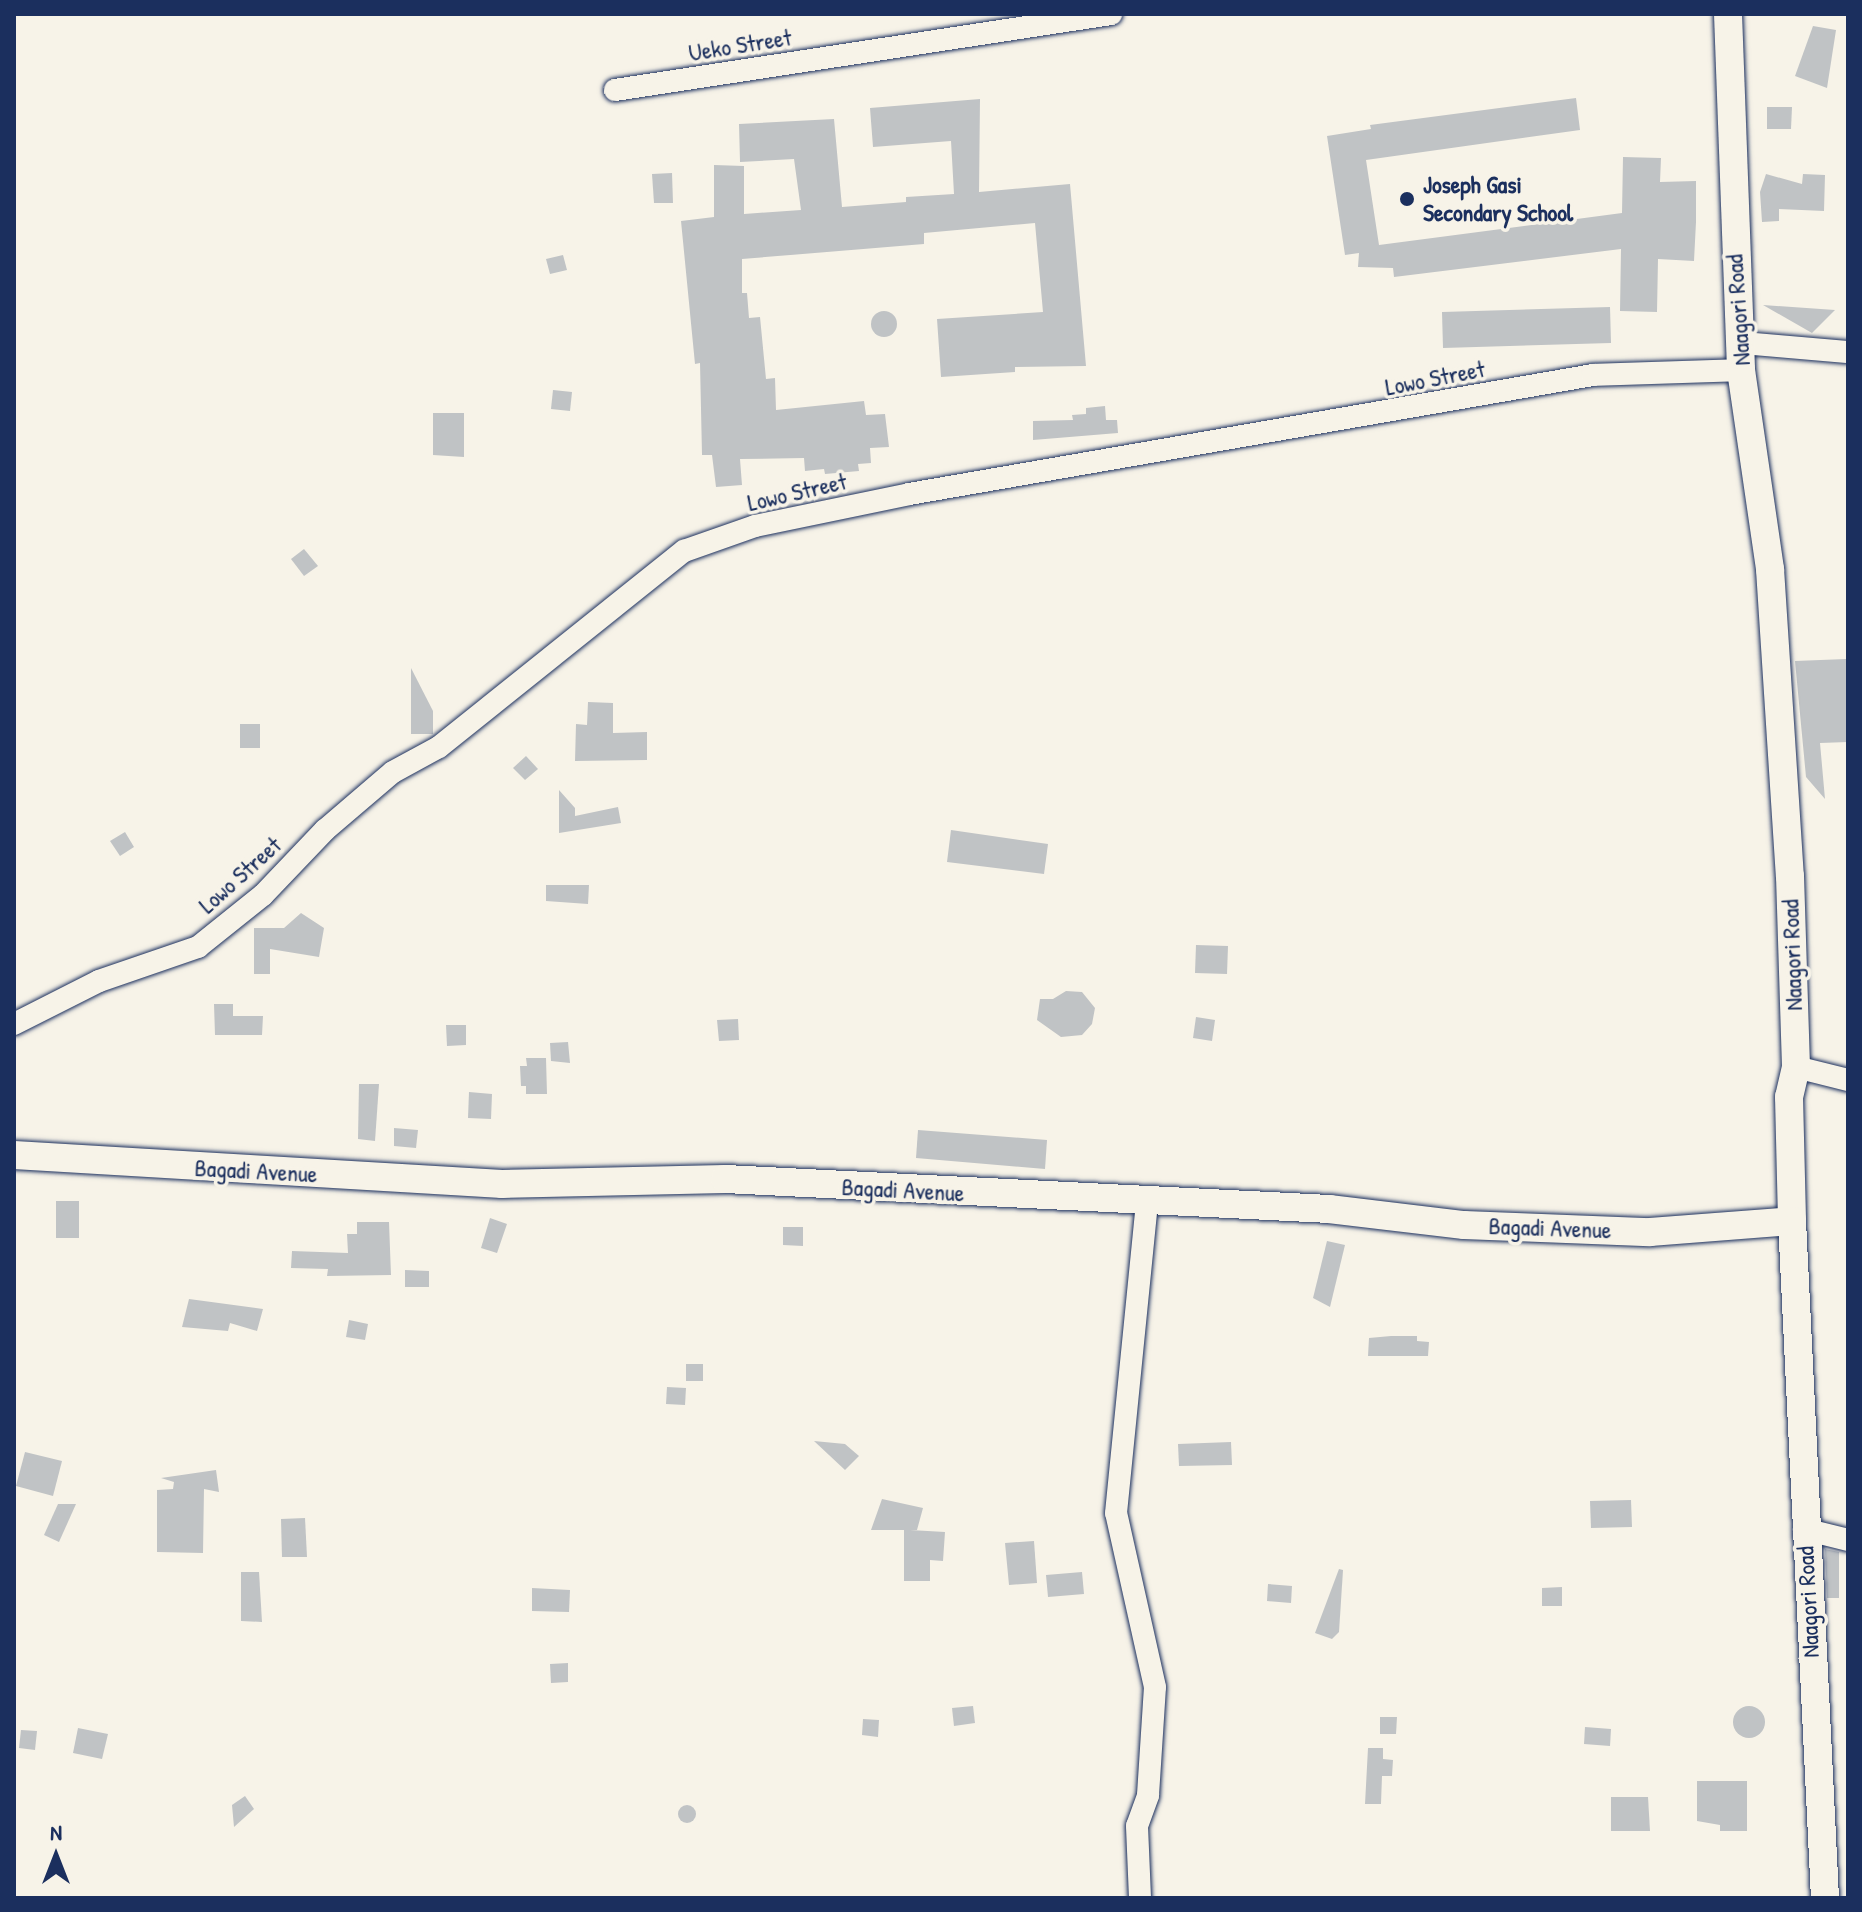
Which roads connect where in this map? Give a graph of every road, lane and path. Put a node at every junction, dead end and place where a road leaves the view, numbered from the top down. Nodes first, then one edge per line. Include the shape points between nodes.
1 (1111, 14) edge
2 (1728, 14) edge
3 (615, 90) dead end
4 (1848, 352) edge
5 (1741, 356) junction
6 (14, 1024) edge
7 (1796, 1067) junction
8 (1848, 1080) edge
9 (14, 1155) edge
10 (1147, 1201) junction
11 (1792, 1221) junction
12 (1804, 1529) junction
13 (1848, 1540) edge
14 (1140, 1898) edge
15 (1825, 1898) edge

1 - 3 street, Ueko Street
2 - 5 street, Naagori Road
4 - 5 street, Lowo Street
5 - 6 street, Lowo Street via 1593,375 909,494 755,526 684,551 439,747 393,772 325,830 263,895 198,947 99,981
5 - 7 street, Naagori Road via 1770,569
7 - 8 street
7 - 11 street, Naagori Road via 1789,1097
9 - 10 street, Bagadi Avenue via 502,1184 725,1179
10 - 11 street, Bagadi Avenue via 1329,1209 1464,1225 1650,1232
10 - 14 street via 1116,1513 1155,1687 1148,1795 1137,1826
11 - 12 street, Naagori Road
12 - 13 street
12 - 15 street, Naagori Road

